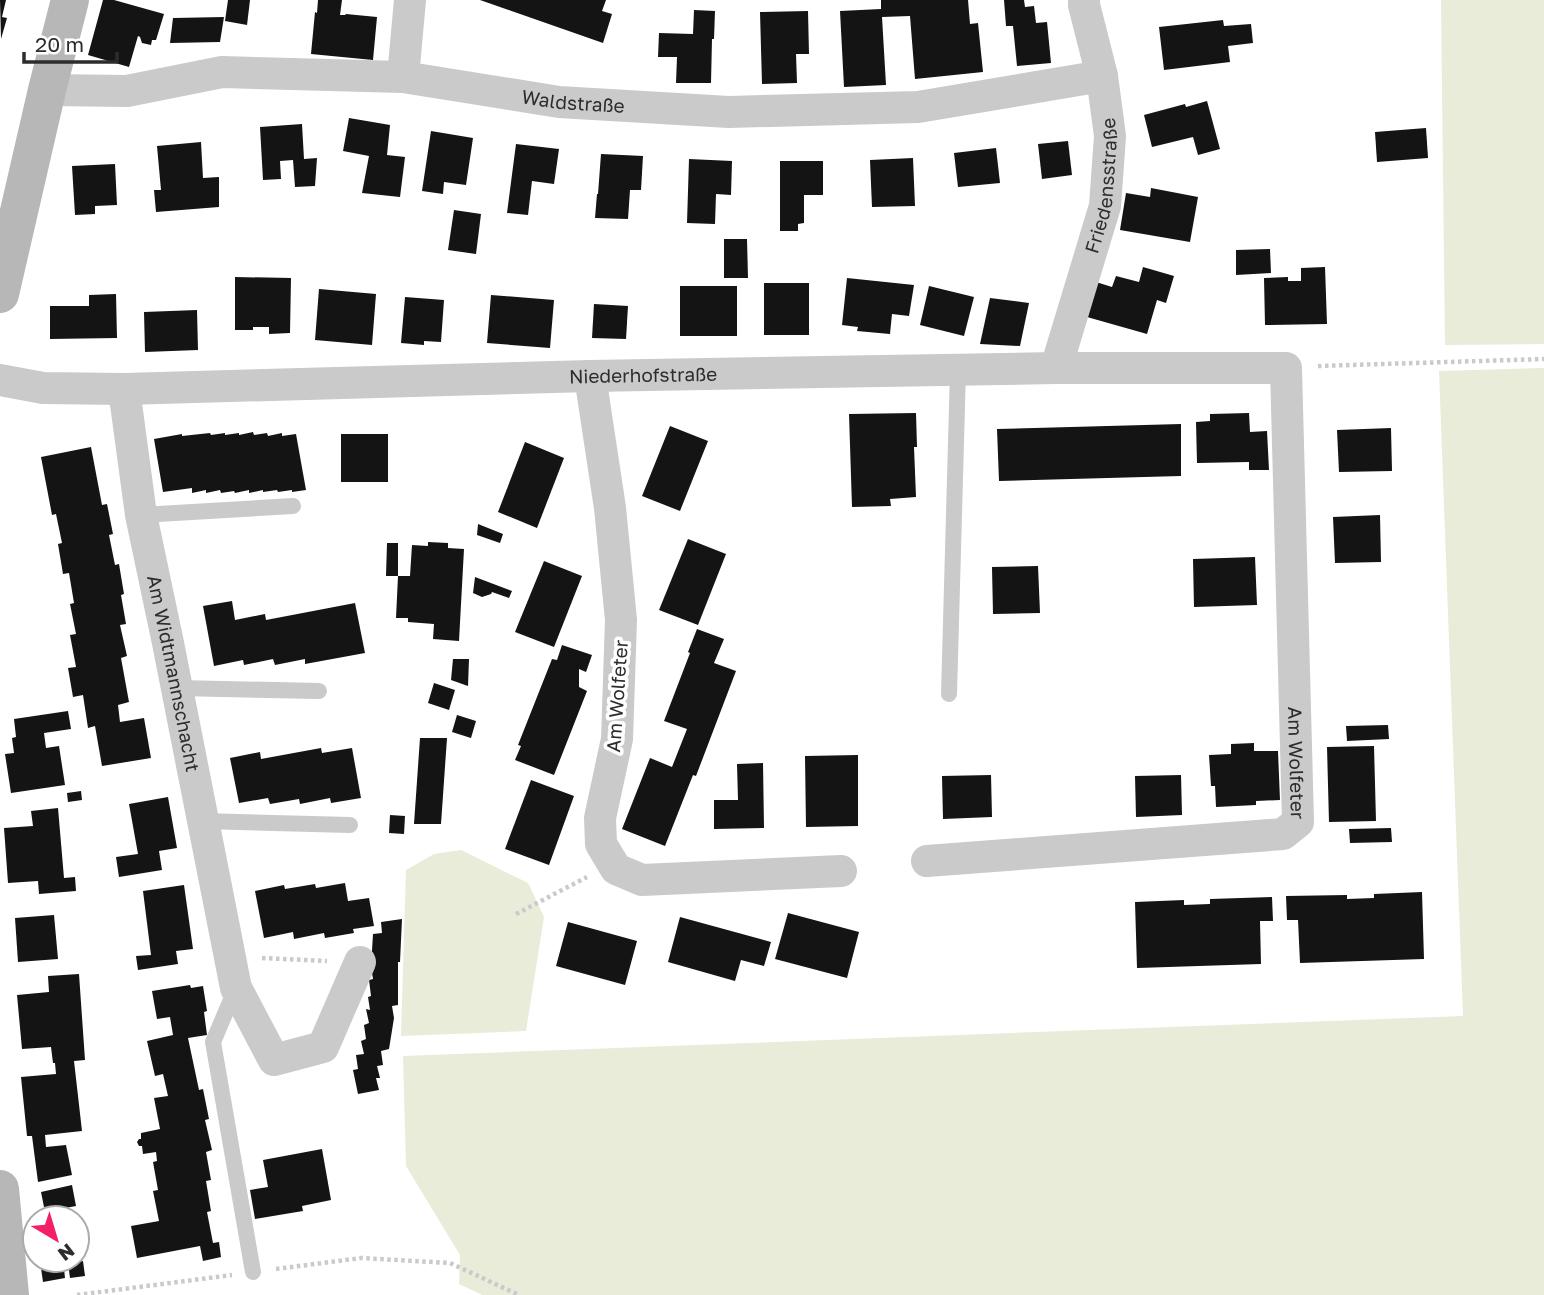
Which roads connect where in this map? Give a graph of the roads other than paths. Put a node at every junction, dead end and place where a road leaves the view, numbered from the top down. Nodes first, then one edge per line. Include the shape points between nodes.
1 (71, 0) edge
2 (410, 0) edge
3 (1084, 0) edge
4 (1101, 76) junction
5 (403, 77) junction
6 (47, 90) junction
7 (0, 294) edge
8 (1056, 368) junction
9 (1286, 368) joint
10 (958, 370) junction
11 (590, 376) junction
12 (0, 380) edge
13 (124, 389) junction
14 (292, 506) dead end
15 (141, 515) junction
16 (177, 688) junction
17 (319, 691) dead end
18 (949, 694) dead end
19 (203, 821) junction
20 (350, 825) dead end
21 (927, 861) dead end
22 (841, 871) dead end
23 (360, 962) road end
24 (233, 972) junction
25 (0, 1189) edge
26 (253, 1272) road end
27 (10, 1295) edge

1 - 6 street
2 - 5 street
3 - 4 street, Friedensstraße
4 - 5 street, Waldstraße via 918,107 729,112 559,102
4 - 8 street, Friedensstraße via 1110,136 1105,206
5 - 6 street, Waldstraße via 222,72 127,91
6 - 7 street
8 - 9 street, Niederhofstraße
8 - 10 street, Niederhofstraße
9 - 21 street, Am Wolfeter via 1298,822 1283,834
10 - 11 street, Niederhofstraße
10 - 18 lane
11 - 13 street, Niederhofstraße
11 - 22 street, Am Wolfeter via 621,620 617,739 600,818 601,844 615,869 642,880
12 - 13 street, Niederhofstraße via 43,388
13 - 15 street, Am Widtmannschacht
14 - 15 lane
15 - 16 street, Am Widtmannschacht
16 - 17 lane
16 - 19 street, Am Widtmannschacht
19 - 20 lane
19 - 24 street, Am Widtmannschacht
23 - 24 street, Am Widtmannschacht via 323,1047 274,1060
24 - 26 lane via 214,1042
25 - 27 street

